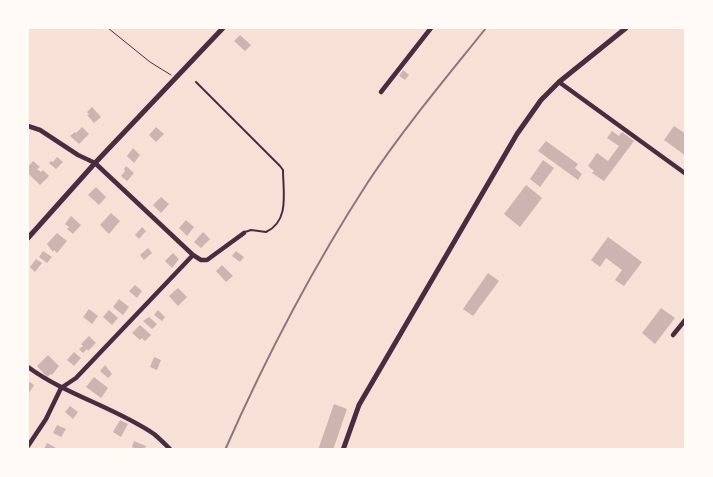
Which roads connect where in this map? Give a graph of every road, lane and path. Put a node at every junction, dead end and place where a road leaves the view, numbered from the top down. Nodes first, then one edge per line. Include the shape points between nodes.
1 (108, 28) edge
2 (223, 28) edge
3 (431, 28) edge
4 (626, 28) edge
5 (175, 78) junction
6 (196, 82) dead end
7 (559, 82) junction
8 (380, 92) dead end
9 (28, 126) edge
10 (95, 163) junction
11 (686, 174) edge
12 (244, 233) joint
13 (28, 238) edge
14 (193, 255) junction
15 (686, 319) edge
16 (673, 335) dead end
17 (28, 367) edge
18 (61, 388) junction
19 (28, 446) edge
20 (171, 450) edge
21 (344, 450) edge

1 - 5 path
2 - 5 street
3 - 8 street
4 - 7 street
5 - 10 street
6 - 12 lane via 282,170 283,212 279,222 266,232 251,230
7 - 11 street
7 - 21 street via 541,100 517,134 484,189 359,404
9 - 10 street
10 - 13 street
10 - 14 street
12 - 14 street via 207,260
14 - 18 street via 76,378
15 - 16 street
17 - 18 street
18 - 19 street
18 - 20 street via 154,434

